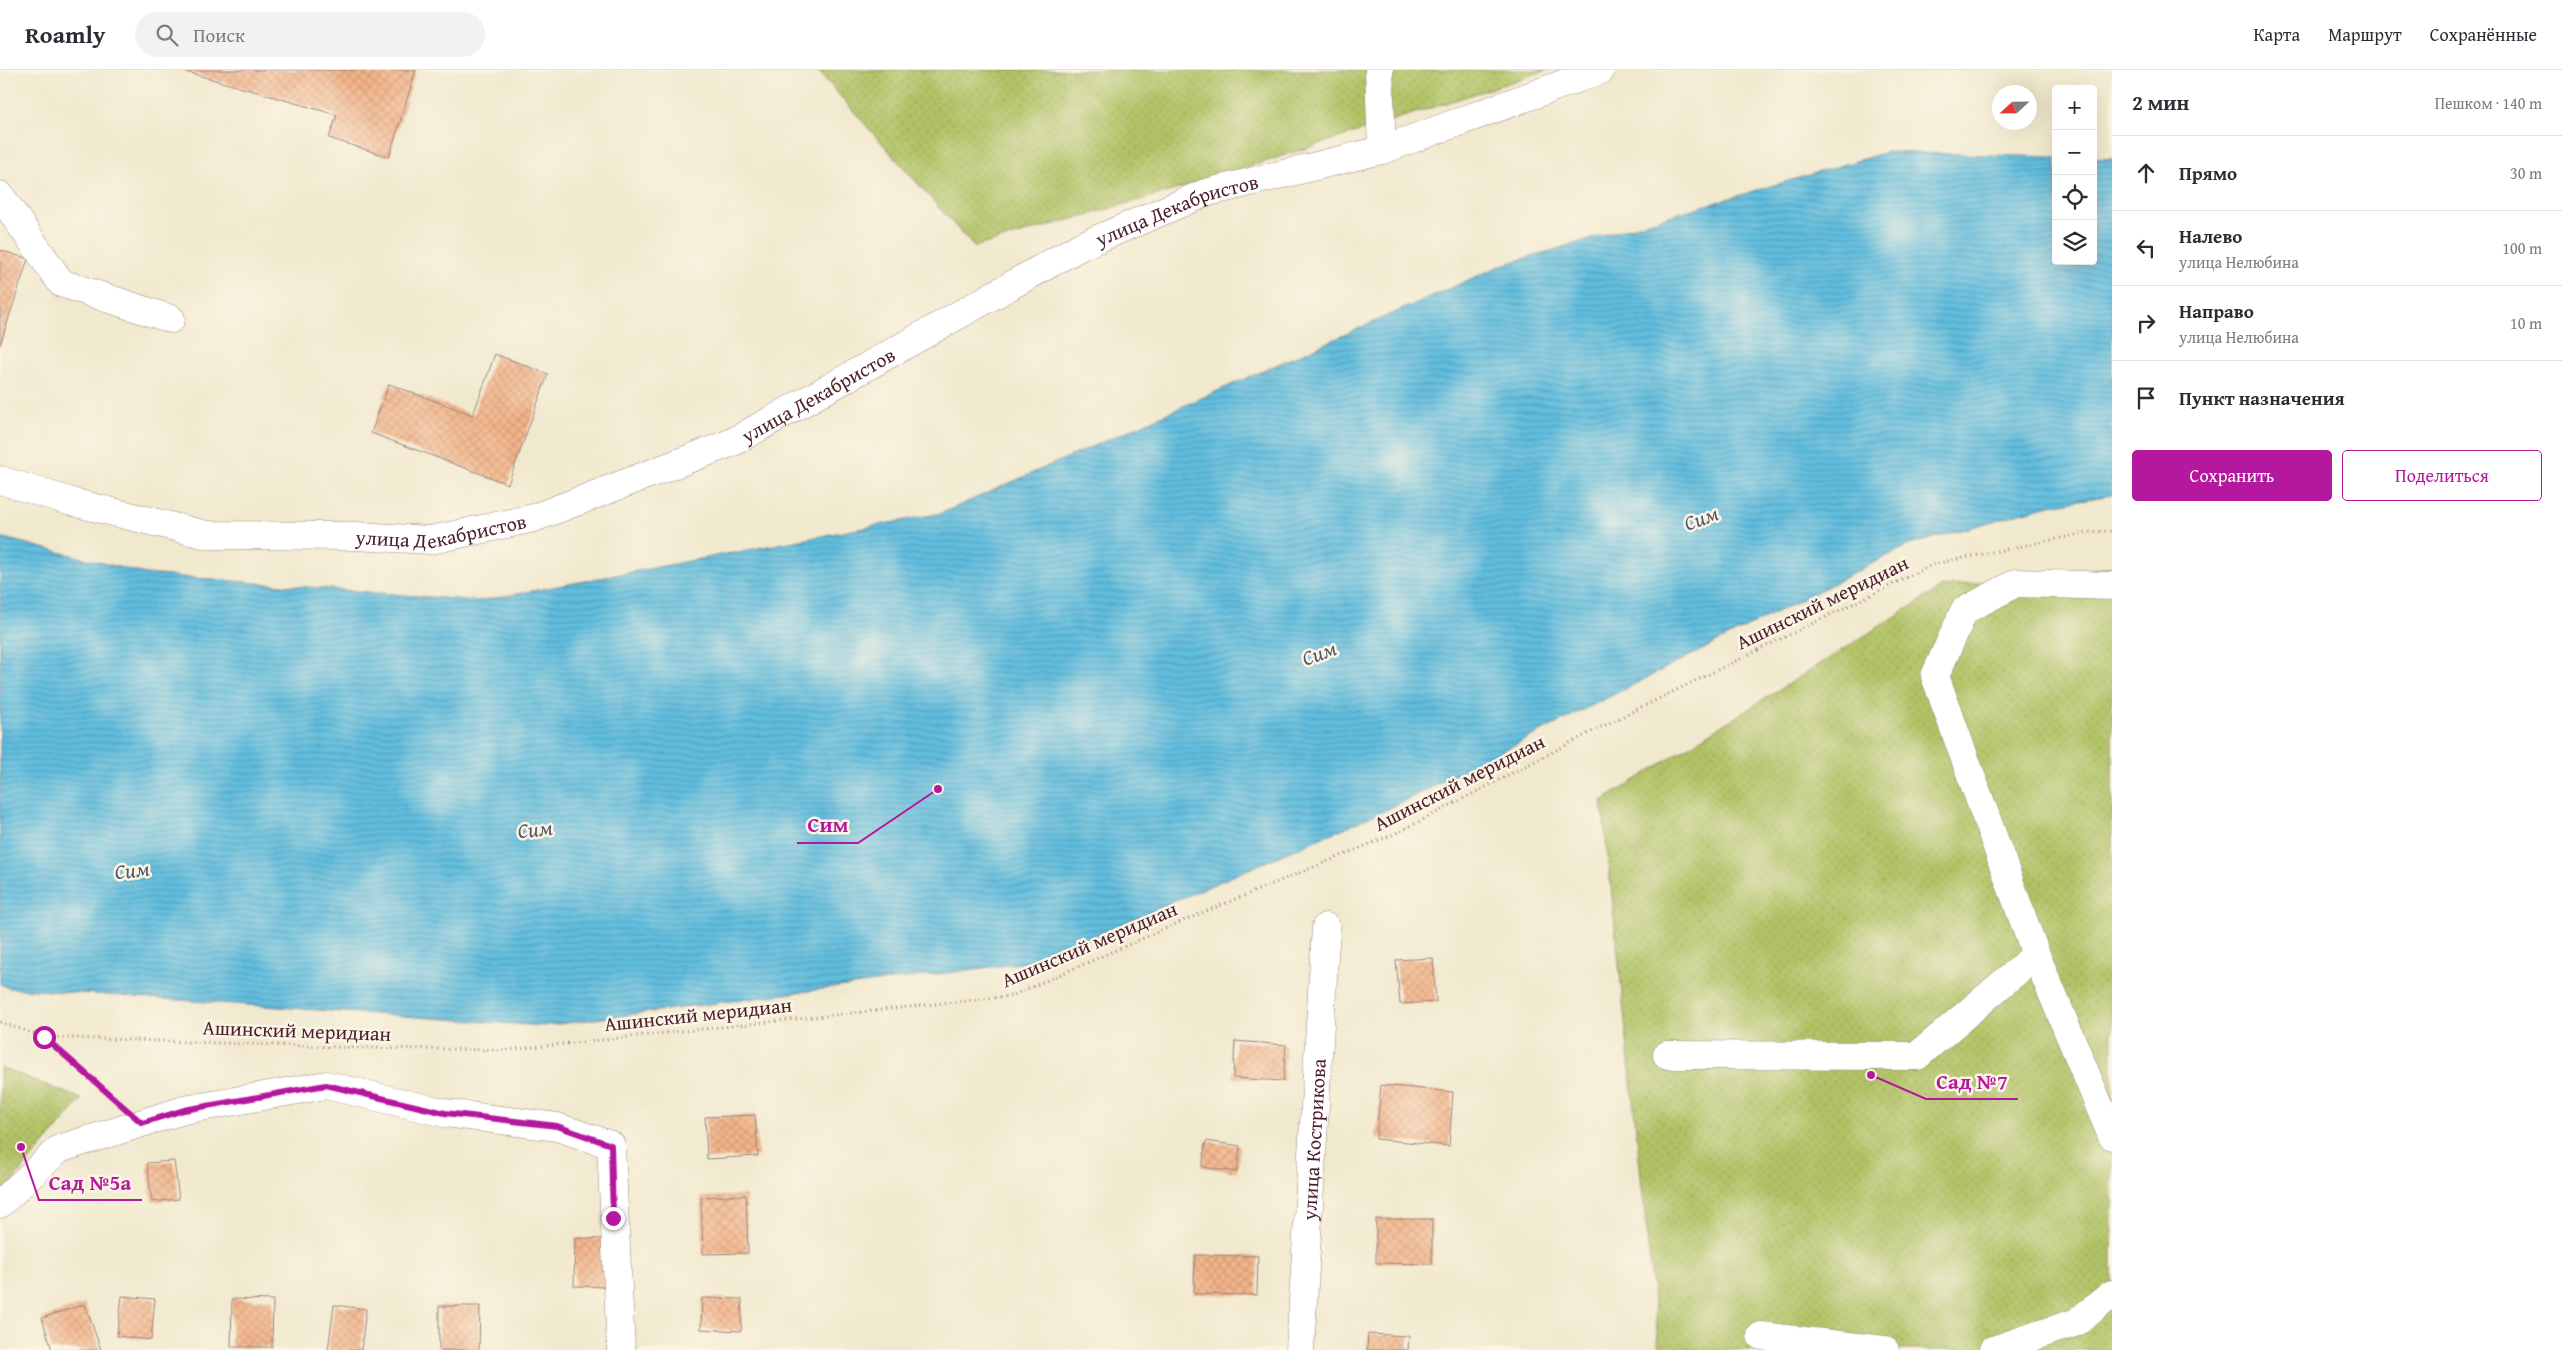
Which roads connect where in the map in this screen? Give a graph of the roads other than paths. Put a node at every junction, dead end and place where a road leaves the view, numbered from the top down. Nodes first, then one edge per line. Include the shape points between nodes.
1 (1379, 70) edge
2 (1601, 70) edge
3 (1382, 150) junction
4 (0, 195) edge
5 (170, 319) dead end
6 (0, 480) edge
7 (2112, 586) edge
8 (1326, 928) dead end
9 (2036, 955) junction
10 (1667, 1055) dead end
11 (2112, 1136) edge
12 (0, 1204) edge
13 (2112, 1294) edge
14 (1761, 1336) dead end
15 (621, 1350) edge
16 (1300, 1350) edge
17 (1885, 1350) edge
18 (1993, 1350) edge

1 - 3 street
2 - 3 street, улица Декабристов
3 - 6 street, улица Декабристов via 1205,192 1081,246 733,442 534,518 431,540 207,535 72,502
4 - 5 street via 61,283
7 - 9 street via 2016,583 1964,611 1935,676
8 - 16 street, улица Кострикова
9 - 10 street via 1917,1056
9 - 11 street
12 - 15 street via 59,1149 184,1110 326,1085 445,1113 557,1126 611,1145
13 - 18 street via 2077,1322
14 - 17 street

